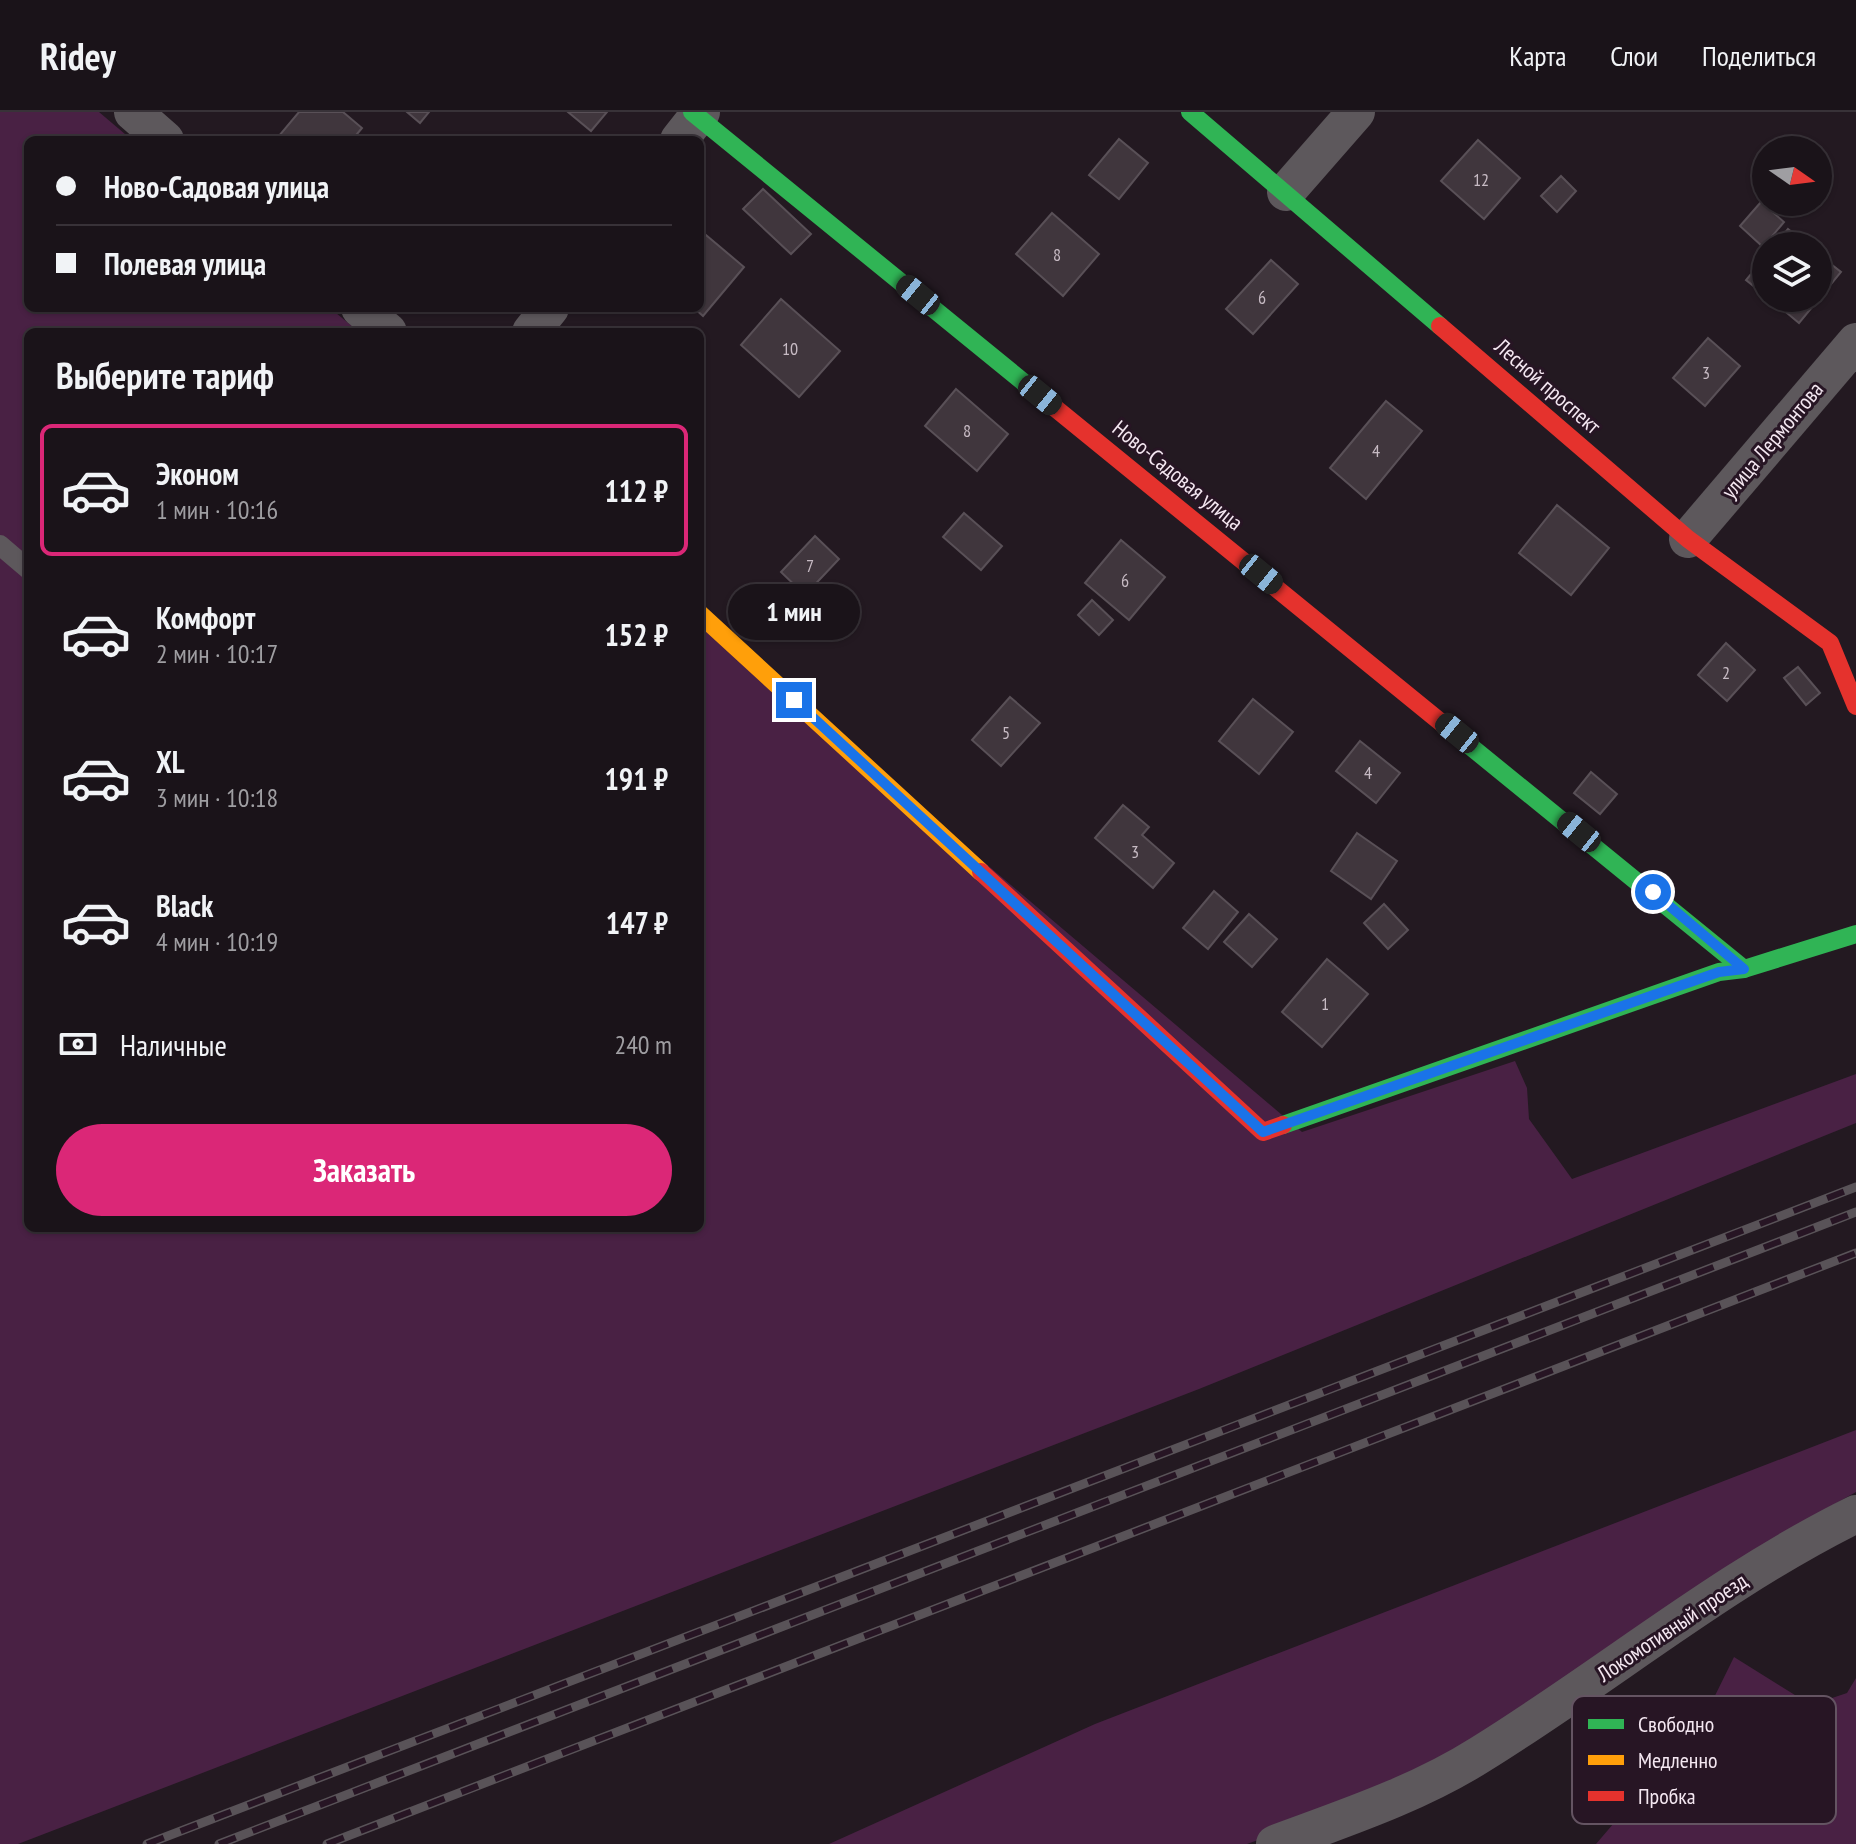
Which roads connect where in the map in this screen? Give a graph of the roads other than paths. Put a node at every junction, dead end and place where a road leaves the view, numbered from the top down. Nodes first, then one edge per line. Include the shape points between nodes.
1 (133, 112) edge
2 (1190, 112) edge
3 (1356, 112) edge
4 (692, 120) edge
5 (160, 136) edge
6 (1286, 192) junction
7 (365, 312) edge
8 (547, 312) edge
9 (383, 328) edge
10 (534, 328) edge
11 (1856, 342) edge
12 (1688, 539) junction
13 (0, 545) edge
14 (24, 566) edge
15 (704, 618) edge
16 (1856, 706) edge
17 (1856, 934) edge
18 (1744, 969) junction
19 (1856, 1514) edge
20 (1275, 1844) edge

1 - 5 street
2 - 6 street, Лесной проспект
3 - 6 street
4 - 18 street, Ново-Садовая улица
6 - 12 street, Лесной проспект
7 - 9 street
8 - 10 street
11 - 12 street, улица Лермонтова
12 - 16 street, Лесной проспект via 1836,640
13 - 14 lane
15 - 18 street via 1263,1132 1719,972
17 - 18 street
19 - 20 street, Локомотивный проезд via 1715,1595 1479,1756 1396,1799

